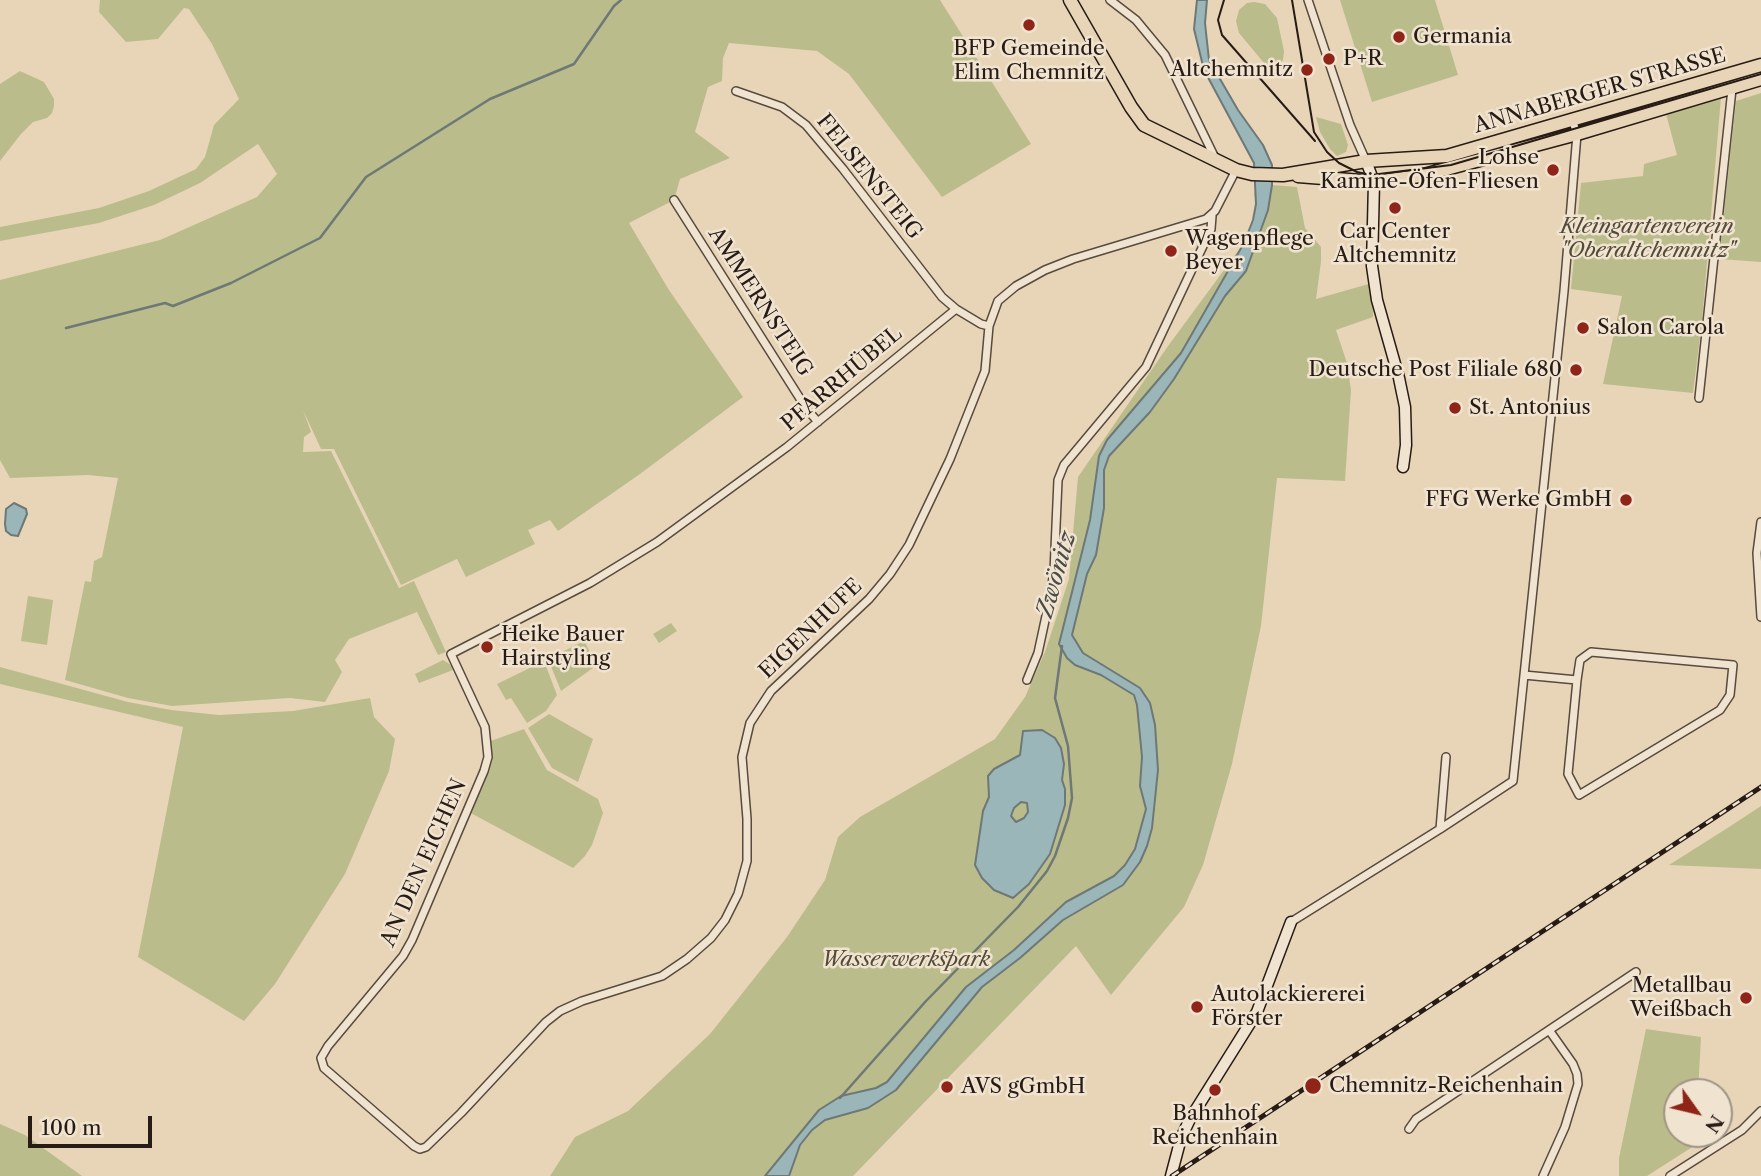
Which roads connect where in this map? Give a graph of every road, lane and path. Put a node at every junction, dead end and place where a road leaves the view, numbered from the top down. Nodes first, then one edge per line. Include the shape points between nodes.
1 (1070, 0) edge
2 (1110, 0) edge
3 (1308, 0) edge
4 (1761, 65) edge
5 (1761, 79) edge
6 (1732, 89) junction
7 (736, 90) dead end
8 (1572, 119) junction
9 (1577, 134) junction
10 (1216, 160) junction
11 (1366, 161) junction
12 (1236, 170) junction
13 (1278, 175) junction
14 (1374, 182) junction
15 (674, 200) dead end
16 (1212, 216) junction
17 (956, 309) junction
18 (989, 326) junction
19 (1699, 398) dead end
20 (818, 422) junction
21 (1403, 467) dead end
22 (1761, 522) edge
23 (1759, 576) edge
24 (1761, 617) edge
25 (451, 654) joint
26 (1524, 675) junction
27 (1027, 680) dead end
28 (1577, 680) junction
29 (1446, 757) dead end
30 (1440, 829) junction
31 (1291, 922) joint
32 (1636, 972) dead end
33 (1549, 1030) junction
34 (1761, 1111) edge
35 (1757, 1120) edge
36 (1409, 1129) dead end
37 (420, 1149) joint
38 (1172, 1173) edge
39 (1543, 1176) edge
40 (1670, 1176) edge

1 - 10 main road, ANNABERGER STRASSE via 1144,125
2 - 10 street via 1136,20 1165,55
3 - 11 street
4 - 8 main road, ANNABERGER STRASSE
5 - 6 main road, ANNABERGER STRASSE
6 - 9 main road, ANNABERGER STRASSE
6 - 19 street
7 - 17 street, FELSENSTEIG via 782,107 806,125
8 - 9 street
8 - 11 main road, ANNABERGER STRASSE via 1447,156
9 - 14 main road, ANNABERGER STRASSE via 1420,176
9 - 26 street
10 - 12 main road, ANNABERGER STRASSE
11 - 13 main road, ANNABERGER STRASSE
11 - 14 main road
12 - 13 main road, ANNABERGER STRASSE
12 - 16 street
13 - 14 main road, ANNABERGER STRASSE
14 - 21 main road via 1372,266 1405,407
15 - 20 street, AMMERNSTEIG
16 - 18 street via 1045,270 998,301
16 - 27 street via 1211,229 1146,367 1064,465 1058,480 1054,572 1038,653
17 - 18 street
17 - 20 street, PFARRHÜBEL
18 - 37 street, EIGENHUFE via 985,371 909,545 869,599 771,691 750,723 742,757 747,861 725,919 687,959 662,976 582,1001 553,1017
20 - 25 street, PFARRHÜBEL via 635,556
22 - 23 street
23 - 24 street
25 - 37 street, AN DEN EICHEN via 485,727 488,757 484,771 408,948 321,1058 324,1068
26 - 28 street
26 - 30 street via 1513,781
28 - 28 street via 1568,774 1579,795 1720,710 1730,695 1733,666 1591,652 1580,660
29 - 30 street
30 - 31 street
31 - 38 main road via 1256,1013 1181,1138
32 - 33 street
33 - 36 street via 1416,1119
33 - 39 street via 1573,1064 1578,1084
34 - 35 street
35 - 40 street

